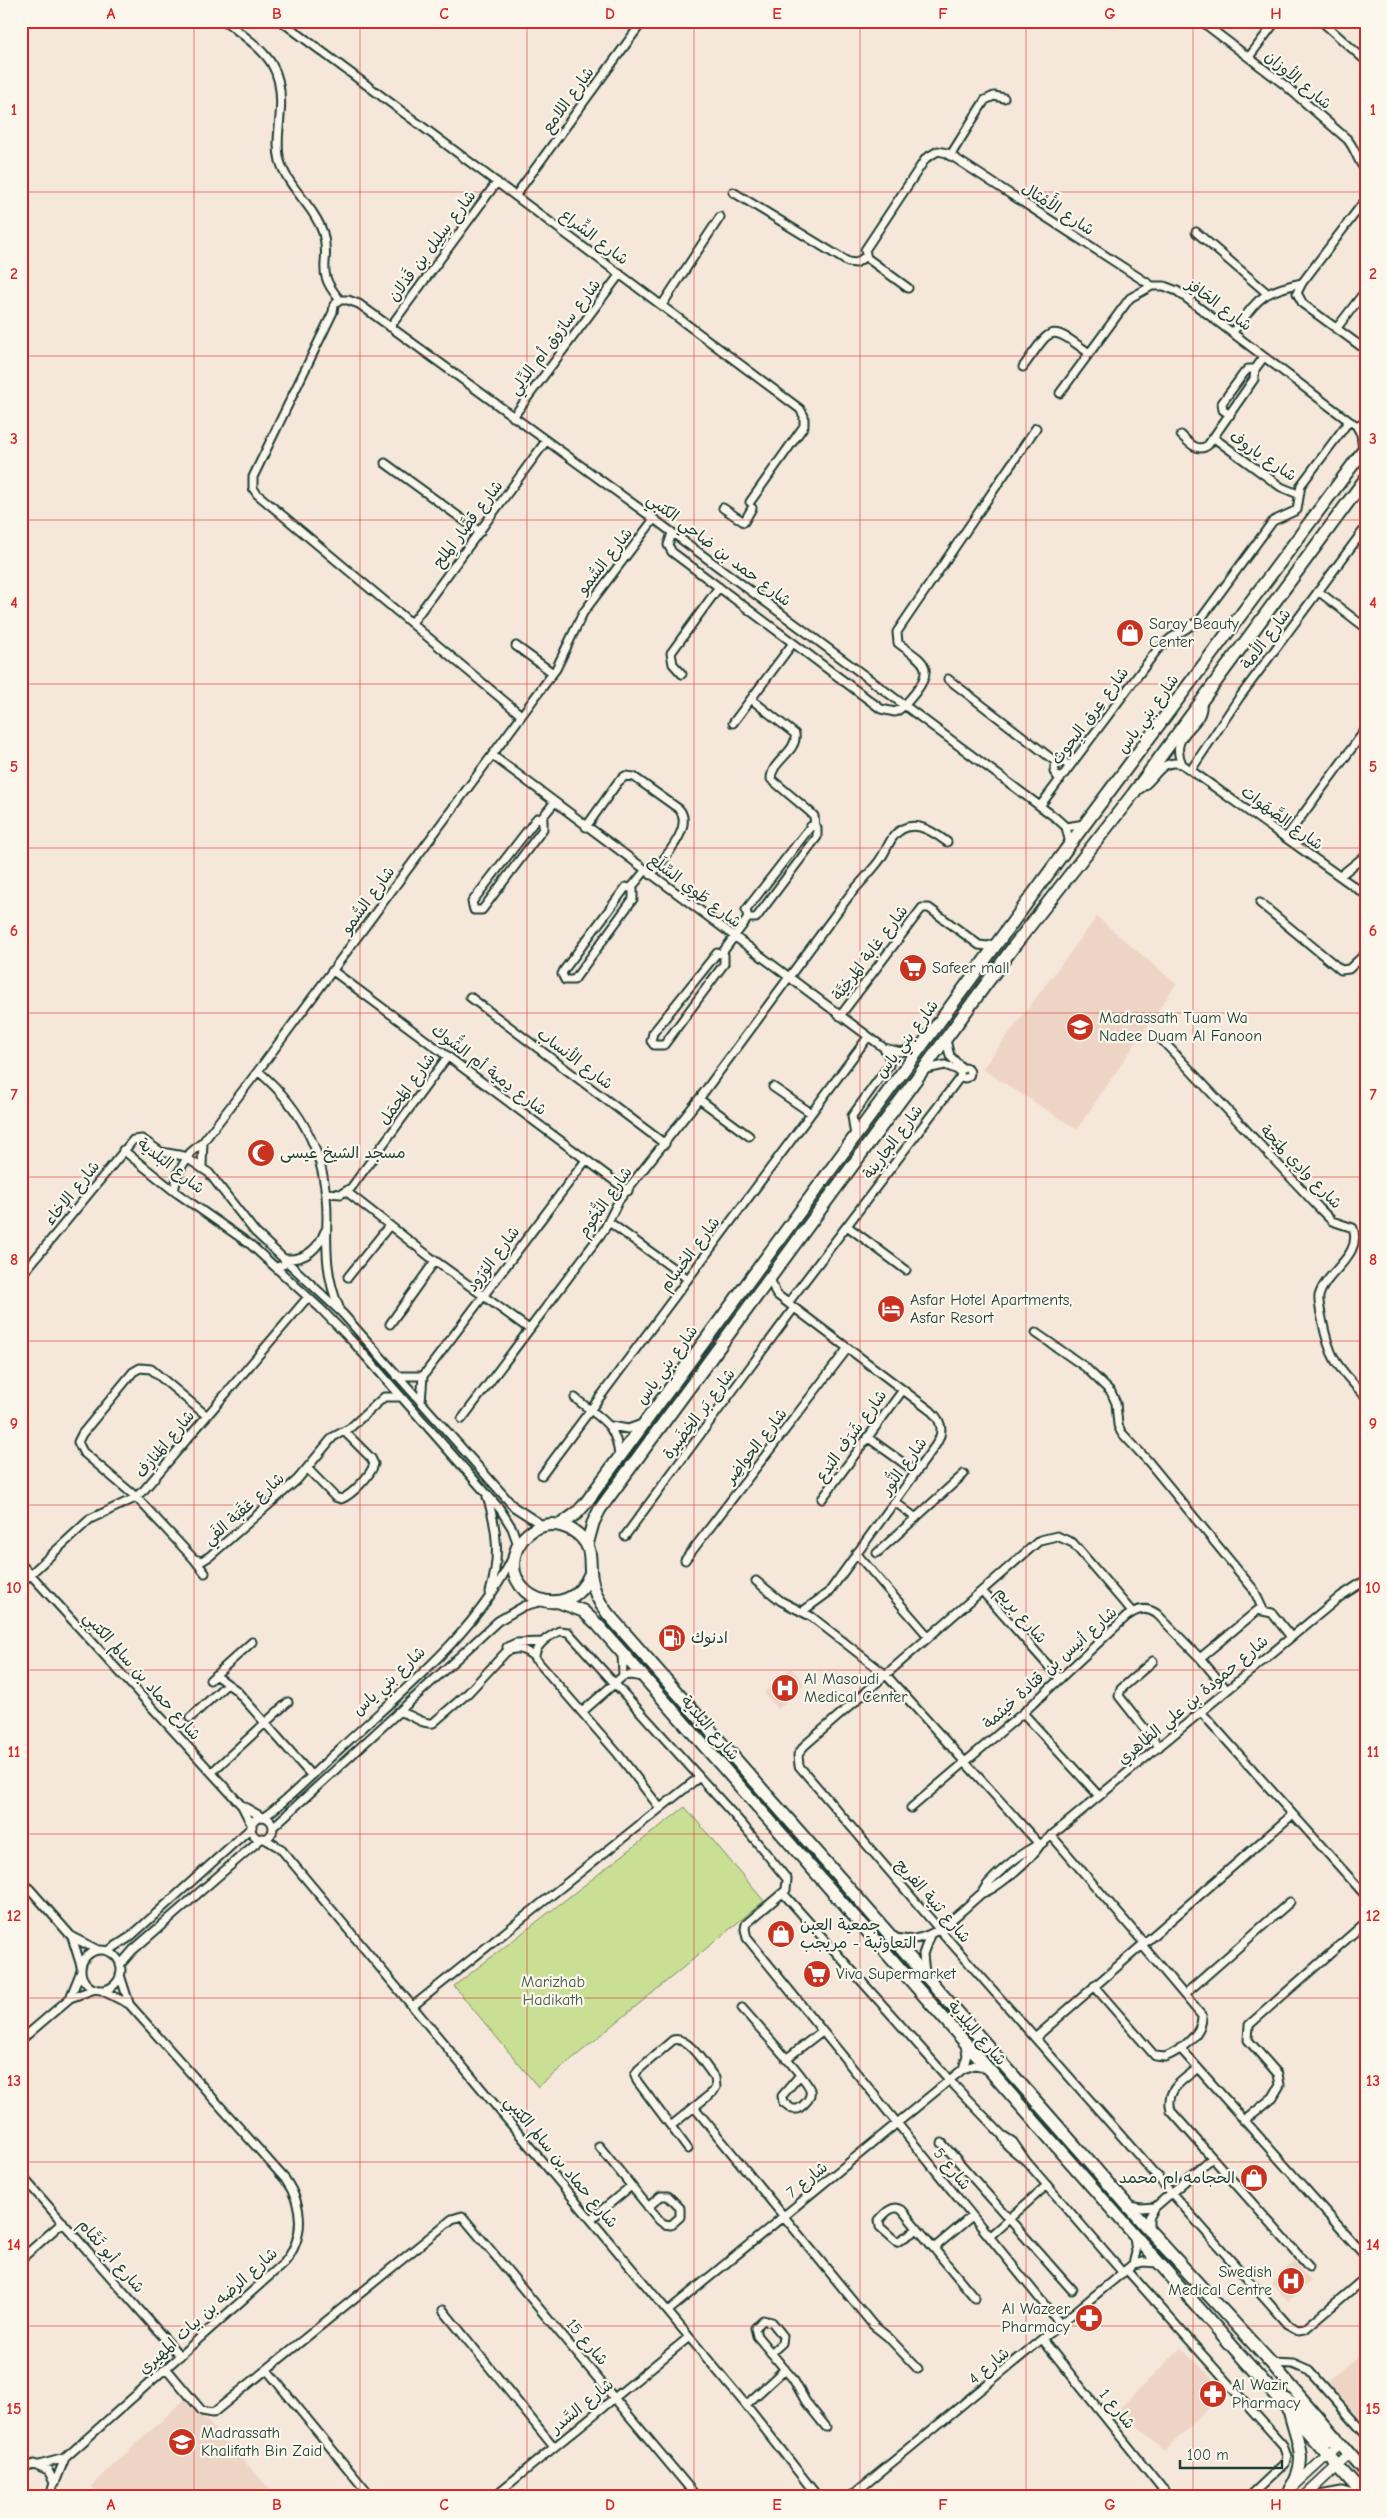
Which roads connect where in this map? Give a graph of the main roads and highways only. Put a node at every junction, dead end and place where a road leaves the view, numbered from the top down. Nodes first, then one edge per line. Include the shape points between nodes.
1 (1364, 449) edge
2 (1366, 478) edge
3 (1110, 793) junction
4 (1116, 816) junction
5 (893, 1085) junction
6 (884, 1123) junction
7 (560, 1525) junction
8 (587, 1545) junction
9 (590, 1574) junction
10 (557, 1602) junction
11 (1273, 2393) junction
12 (1290, 2412) junction
13 (1339, 2440) junction
14 (1366, 2473) edge
15 (1286, 2493) edge
16 (1320, 2497) edge
17 (1356, 2497) edge
18 (1365, 2497) edge

1 - 3 main road, شارع بني ياس
2 - 4 main road, شارع بني ياس
3 - 4 main road
3 - 5 main road, شارع بني ياس
4 - 6 main road, شارع بني ياس via 1014,946
5 - 6 main road via 892,1094 877,1115 878,1120
5 - 7 main road, شارع بني ياس via 581,1509
6 - 8 main road, شارع بني ياس via 600,1509
7 - 8 main road via 577,1532
7 - 10 main road via 543,1526 529,1533 517,1549 515,1570 528,1593 544,1601
8 - 9 main road via 591,1556
9 - 10 main road via 574,1596
9 - 13 main road, شارع البلدية via 598,1600 608,1614 1149,2230
10 - 11 main road, شارع البلدية via 583,1611 622,1652
11 - 12 main road, شارع البلدية
11 - 13 main road via 1297,2407 1328,2441
12 - 15 main road via 1302,2462 1298,2477
12 - 18 main road, شارع البلدية
13 - 14 main road, شارع البلدية
16 - 17 main road via 1342,2492

